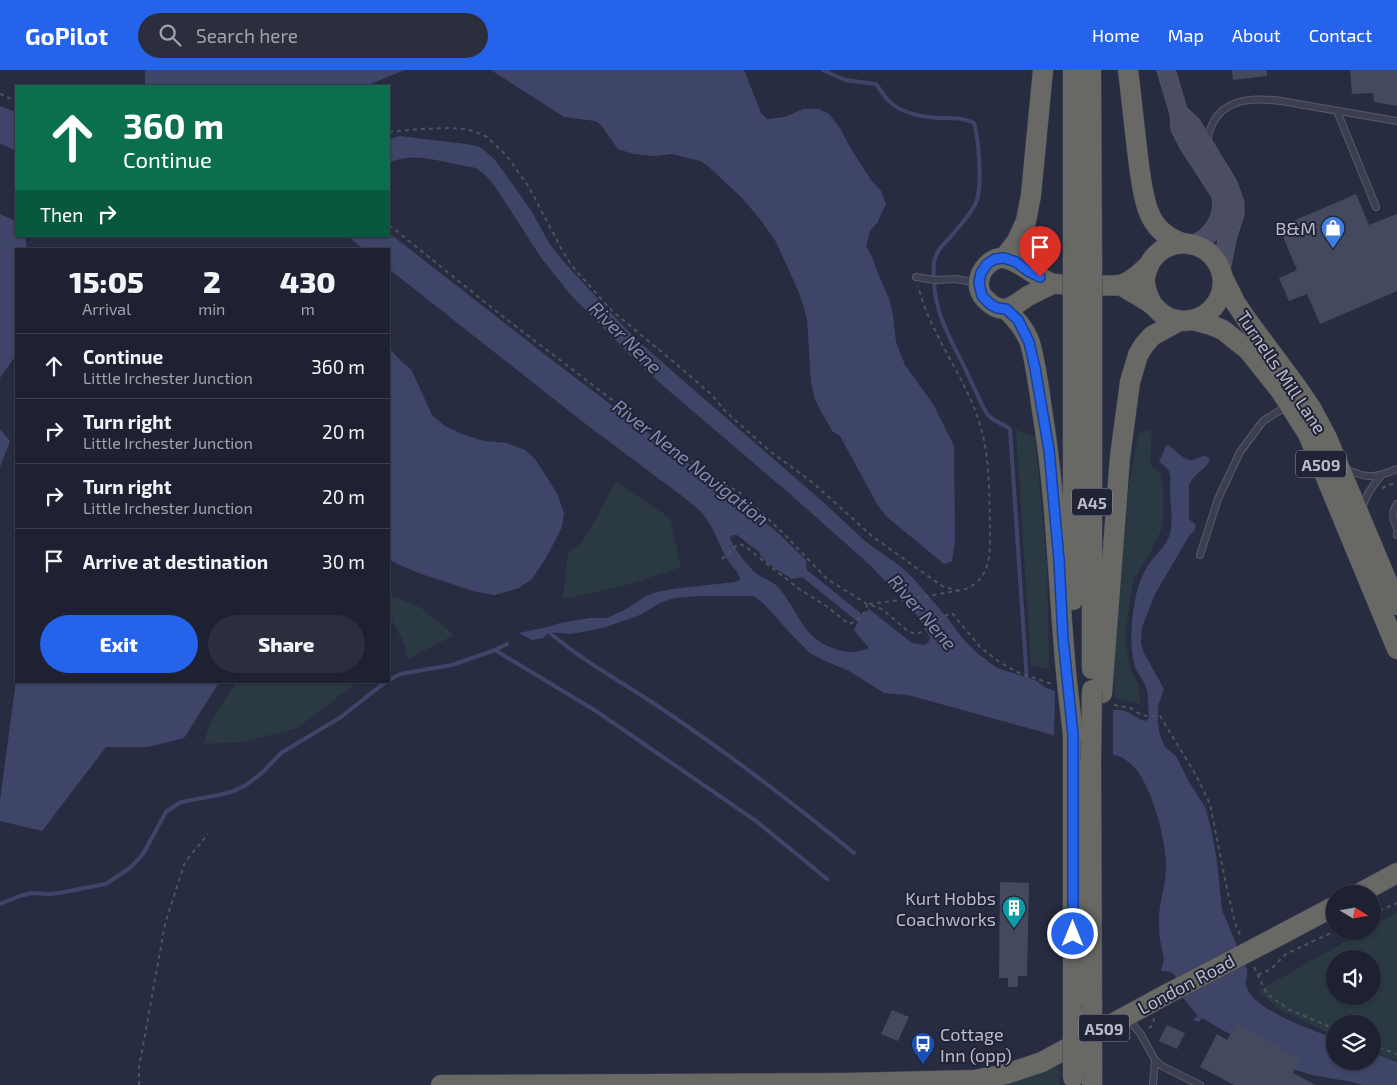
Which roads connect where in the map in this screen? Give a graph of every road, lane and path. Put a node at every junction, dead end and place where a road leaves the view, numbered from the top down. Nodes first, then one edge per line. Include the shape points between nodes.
1 (1043, 70) edge
2 (1073, 70) edge
3 (1091, 70) edge
4 (1128, 70) edge
5 (1166, 70) edge
6 (0, 94) edge
7 (15, 101) edge
8 (1337, 111) junction
9 (1179, 113) junction
10 (1397, 121) edge
11 (390, 132) edge
12 (1207, 150) junction
13 (1376, 207) dead end
14 (390, 226) edge
15 (1188, 243) junction
16 (1083, 255) junction
17 (1004, 258) junction
18 (1148, 266) junction
19 (1222, 274) junction
20 (916, 277) joint
21 (979, 283) junction
22 (1052, 284) junction
23 (1120, 285) junction
24 (1152, 304) junction
25 (1006, 309) junction
26 (1186, 320) junction
27 (1290, 404) junction
28 (1338, 464) junction
29 (1397, 469) edge
30 (1381, 476) junction
31 (1397, 482) edge
32 (1382, 488) dead end
33 (1397, 504) edge
34 (1360, 516) junction
35 (1397, 528) edge
36 (1200, 555) dead end
37 (722, 558) dead end
38 (959, 591) junction
39 (867, 604) junction
40 (1397, 605) edge
41 (1397, 649) edge
42 (1031, 676) dead end
43 (1083, 687) junction
44 (1146, 716) dead end
45 (1084, 753) junction
46 (208, 834) dead end
47 (1395, 873) edge
48 (1374, 885) edge
49 (1397, 903) edge
50 (1381, 910) edge
51 (1326, 911) edge
52 (1326, 935) edge
53 (1242, 940) dead end
54 (1253, 965) dead end
55 (1258, 976) junction
56 (1126, 1016) junction
57 (1326, 1025) edge
58 (1381, 1048) edge
59 (1397, 1054) edge
60 (1155, 1060) junction
61 (1092, 1077) edge
62 (1073, 1081) edge
63 (139, 1085) edge
64 (441, 1085) edge
65 (1153, 1085) edge
66 (1200, 1085) edge

1 - 17 highway via 1026,221
2 - 16 highway, A45
3 - 16 highway, A45
4 - 15 highway via 1148,212 1163,233
5 - 9 main road
6 - 7 path
8 - 10 lane
8 - 12 lane via 1262,99 1231,104 1219,112 1208,132
8 - 13 lane
9 - 12 main road via 1192,124
9 - 15 main road via 1180,128 1222,200 1220,217 1209,235 1201,241
11 - 38 path via 451,128 465,129 486,137 506,155 529,187 572,266 611,310 712,395 771,452 812,482 873,537 942,586
12 - 19 main road via 1228,184 1235,203
14 - 39 path via 616,404 721,483 739,492 827,579
15 - 18 highway via 1164,248
15 - 19 highway via 1206,250 1215,258
16 - 43 highway, A45, bridge
17 - 21 highway via 987,264
17 - 22 highway
18 - 23 highway
18 - 24 highway via 1146,292
19 - 26 highway via 1219,300 1212,309 1204,316
19 - 28 highway, Turnells Mill Lane / A509 via 1235,302 1310,408
20 - 21 lane
20 - 38 path via 929,319 981,427 985,450 989,486 988,564 982,578 973,586
21 - 25 highway via 982,296 990,304
22 - 23 highway
22 - 25 highway
23 - 24 highway
24 - 26 highway via 1169,318
25 - 43 highway, A45 via 1018,320 1029,342 1035,368 1049,450 1063,638
26 - 27 highway, Turnells Mill Lane / A509 via 1223,330 1248,350
26 - 43 highway via 1152,336 1138,355 1130,382
27 - 36 lane via 1263,421 1240,452 1218,499
27 - 41 highway, Turnells Mill Lane / A509 via 1308,434
28 - 30 lane via 1358,474
28 - 34 highway, Turnells Mill Lane / A509
29 - 30 lane
30 - 34 lane via 1366,497
31 - 32 path
33 - 35 lane via 1392,519
34 - 40 highway, Turnells Mill Lane / A509
37 - 39 path via 737,545 746,547 849,624 856,622
38 - 39 path
39 - 42 path via 882,609 909,632 917,634 953,614 980,647 1017,672
43 - 45 highway, A45, bridge
43 - 45 highway, A45, bridge
44 - 53 path via 1160,716 1210,804 1226,889
45 - 61 highway, A45, bridge via 1092,879
45 - 62 highway, A45, bridge
46 - 63 path via 185,862 164,924 139,1068
47 - 48 highway
49 - 50 path
51 - 56 highway, London Road / A509, bridge
52 - 55 path via 1286,954 1271,970
54 - 55 path
55 - 57 path via 1267,994 1290,1010
56 - 60 lane
56 - 64 highway, London Road / A509 via 1042,1062 974,1080
58 - 59 path
60 - 65 lane
60 - 66 lane

